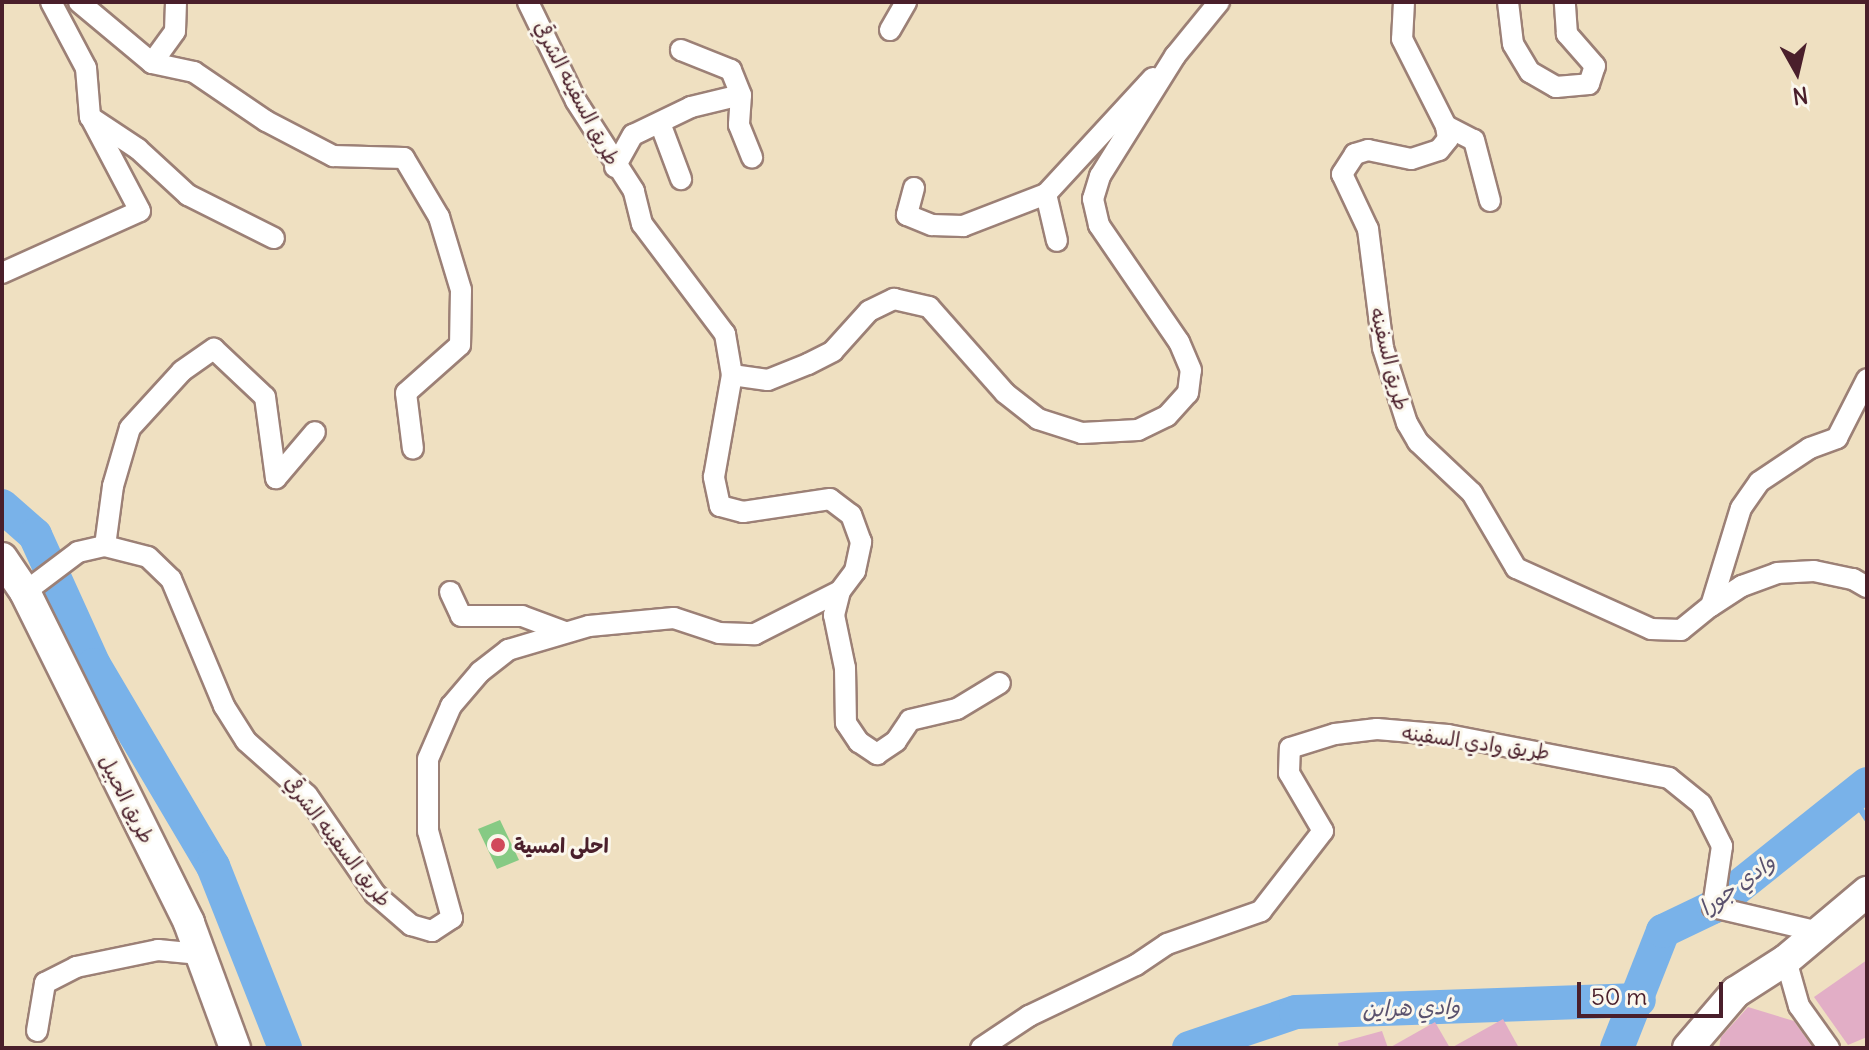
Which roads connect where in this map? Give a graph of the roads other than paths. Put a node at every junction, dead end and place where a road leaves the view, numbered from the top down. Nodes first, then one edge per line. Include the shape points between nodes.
1 (51, 2) edge
2 (79, 2) edge
3 (176, 2) edge
4 (528, 2) edge
5 (906, 2) edge
6 (1219, 2) edge
7 (1404, 2) edge
8 (1508, 2) edge
9 (1565, 2) edge
10 (890, 30) dead end
11 (681, 50) dead end
12 (1175, 56) junction
13 (152, 63) junction
14 (741, 95) junction
15 (90, 117) junction
16 (660, 123) junction
17 (1446, 126) junction
18 (752, 157) dead end
19 (615, 167) junction
20 (681, 179) dead end
21 (914, 188) dead end
22 (1046, 194) junction
23 (1490, 201) dead end
24 (274, 238) dead end
25 (1057, 241) dead end
26 (2, 273) edge
27 (732, 375) junction
28 (1867, 379) edge
29 (315, 432) dead end
30 (413, 449) dead end
31 (105, 546) junction
32 (2, 558) edge
33 (1867, 587) edge
34 (840, 591) junction
35 (25, 592) junction
36 (450, 592) dead end
37 (1711, 606) junction
38 (565, 632) junction
39 (1000, 683) dead end
40 (1867, 892) edge
41 (1820, 932) junction
42 (200, 954) junction
43 (1786, 960) junction
44 (37, 1031) dead end
45 (235, 1048) edge
46 (981, 1048) edge
47 (1688, 1048) edge
48 (1829, 1048) edge

1 - 15 street via 86,68
2 - 13 street
3 - 13 street via 175,31
4 - 19 street, طريق السفينه الشرقي via 560,72
5 - 10 street
6 - 12 street
7 - 17 street via 1402,39
8 - 9 street via 1513,44 1530,72 1556,87 1589,84 1595,66 1567,34
11 - 14 street via 731,70
12 - 22 street
12 - 27 street via 1100,176 1093,199 1099,225 1179,342 1191,370 1188,393 1167,416 1138,430 1082,433 1038,419 1005,393 929,307 894,299 869,311 833,351 808,364 768,380
13 - 30 street via 194,72 266,121 333,156 404,158 439,217 461,290 460,345 406,393
14 - 16 street via 691,107
14 - 18 street via 739,125
15 - 24 street via 138,149 188,195
15 - 26 street via 140,211
16 - 19 street via 633,135
16 - 20 street
17 - 23 street via 1474,140
17 - 37 street, طريق السفينه via 1448,139 1439,150 1411,159 1368,150 1346,161 1342,174 1368,229 1383,348 1407,423 1418,442 1472,493 1516,568 1651,629 1681,630
19 - 27 street, طريق السفينه الشرقي via 634,191 642,224 725,334
21 - 22 street via 907,215 932,225 963,226
22 - 25 street
27 - 34 street, طريق السفينه الشرقي via 714,477 720,506 743,512 830,499 851,515 861,542 855,571
28 - 37 street via 1837,438 1810,448 1759,482 1741,508
29 - 31 street via 276,478 265,397 214,349 182,371 130,428 113,486
31 - 35 street via 78,552
31 - 38 street, طريق السفينه الشرقي via 148,557 171,579 224,706 246,741 307,795 375,894 411,925 432,931 452,918 428,831 428,759 438,731 480,672 508,650
32 - 35 street, طريق الحبيل
33 - 37 street, طريق السفينه via 1814,571 1777,573 1742,586
34 - 38 street, طريق السفينه الشرقي via 755,634 719,633 674,618
34 - 39 street via 834,615 845,668 846,723 859,742 877,754 896,741 910,720 957,709
35 - 42 street, طريق الحبيل
36 - 38 street via 461,616 522,616
40 - 41 street
41 - 43 street
41 - 46 street, طريق وادي السفينه via 1713,907 1722,846 1701,804 1669,778 1448,735 1377,729 1335,734 1290,748 1289,773 1323,831 1261,911 1167,944 1136,965 1029,1016
42 - 44 street via 158,950 76,967 45,983
42 - 45 street, طريق الحبيل
43 - 47 street via 1736,992
43 - 48 street via 1799,1006

